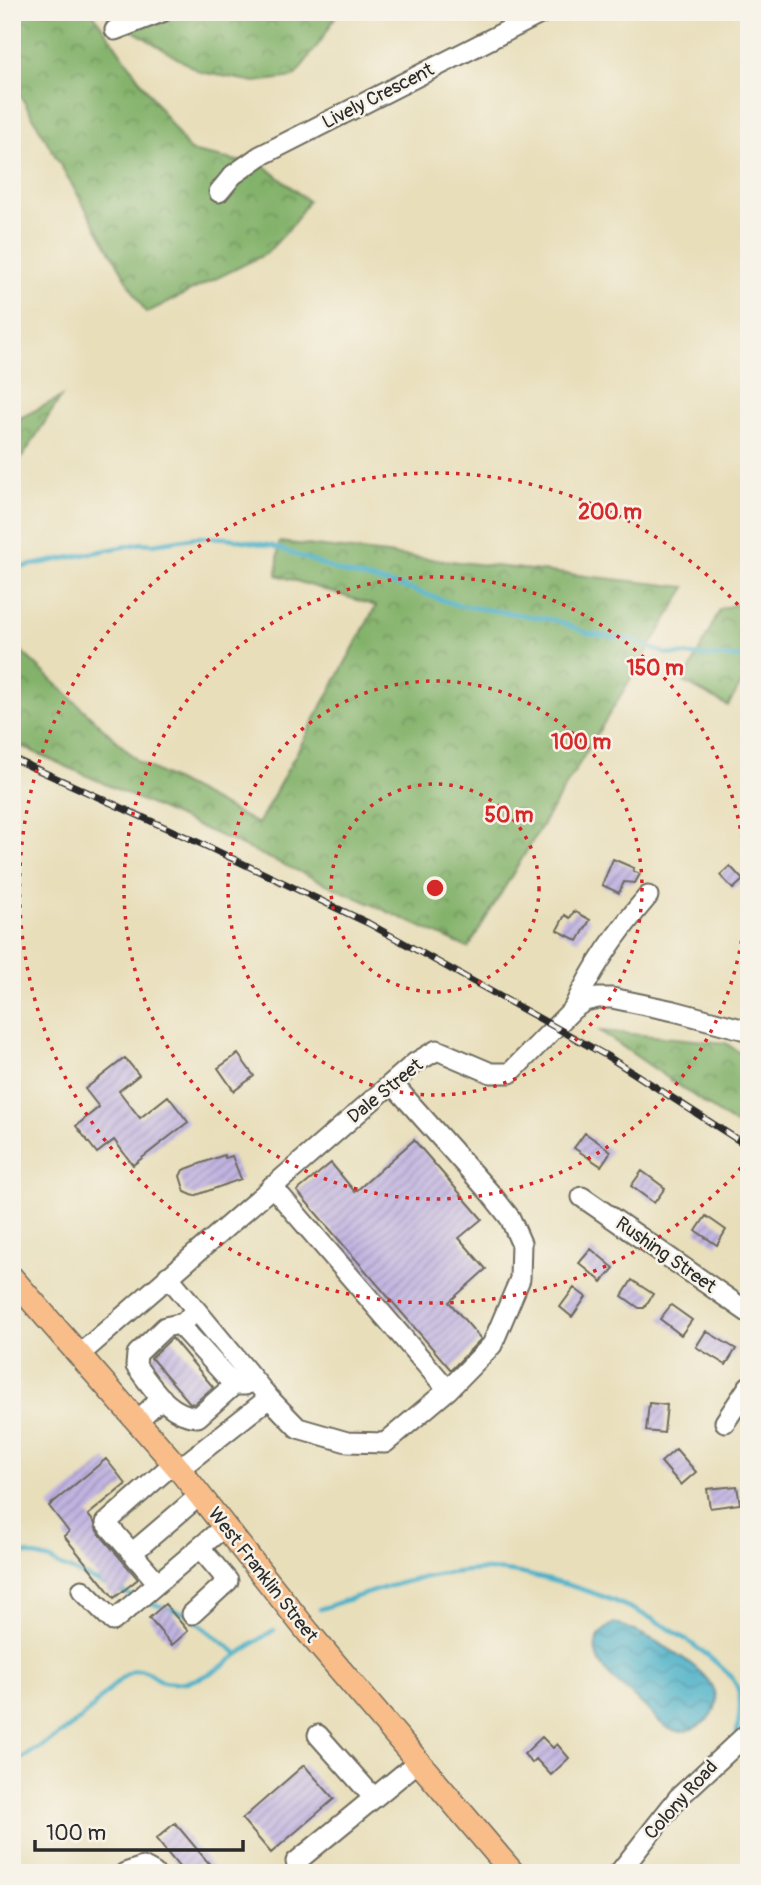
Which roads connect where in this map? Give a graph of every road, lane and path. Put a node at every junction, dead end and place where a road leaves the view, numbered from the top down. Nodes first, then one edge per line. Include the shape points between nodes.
1 (162, 12) edge
2 (544, 12) edge
3 (115, 30) dead end
4 (219, 192) dead end
5 (648, 896) dead end
6 (573, 1009) junction
7 (745, 1027) edge
8 (392, 1083) junction
9 (272, 1186) junction
10 (582, 1198) dead end
11 (168, 1276) junction
12 (12, 1278) edge
13 (749, 1313) edge
14 (190, 1316) junction
15 (79, 1355) junction
16 (256, 1382) junction
17 (234, 1385) junction
18 (749, 1386) edge
19 (449, 1390) junction
20 (162, 1398) junction
21 (269, 1398) junction
22 (136, 1421) junction
23 (725, 1422) dead end
24 (176, 1466) junction
25 (200, 1495) junction
26 (225, 1526) junction
27 (200, 1548) junction
28 (132, 1552) junction
29 (251, 1560) junction
30 (228, 1581) junction
31 (158, 1583) junction
32 (82, 1590) dead end
33 (192, 1614) dead end
34 (749, 1732) edge
35 (318, 1735) dead end
36 (419, 1761) junction
37 (373, 1798) junction
38 (296, 1862) dead end
39 (125, 1873) edge
40 (154, 1873) edge
41 (513, 1873) edge
42 (619, 1873) edge

1 - 3 street
2 - 4 street, Lively Crescent via 260,156 233,175
5 - 6 street via 617,932
6 - 7 street, Dale Street via 585,1001 612,998
6 - 8 street, Dale Street via 510,1073 491,1073 437,1050
8 - 9 street, Dale Street
8 - 19 street via 510,1218 521,1243 520,1279 492,1345
9 - 11 street, Dale Street
9 - 19 street
10 - 13 street, Rushing Street
11 - 14 street
11 - 15 street, Dale Street
12 - 15 main road, West Franklin Street
14 - 16 street
14 - 17 street via 185,1331
14 - 20 street via 165,1327 137,1354 136,1366
15 - 22 main road, West Franklin Street
16 - 17 street
16 - 21 street
17 - 20 street via 198,1418 183,1416
18 - 23 street
19 - 21 street via 385,1443 346,1442 298,1428
20 - 22 street
21 - 24 street
22 - 24 main road, West Franklin Street
24 - 25 main road, West Franklin Street
24 - 28 street via 106,1522
25 - 26 main road, West Franklin Street
25 - 28 street
26 - 27 street
26 - 29 main road, West Franklin Street
27 - 30 street
27 - 31 street
28 - 31 street
29 - 30 street
29 - 36 main road, West Franklin Street
30 - 33 street
31 - 32 street via 113,1621
34 - 42 street, Colony Road via 678,1798
35 - 37 street
36 - 37 street
36 - 41 main road, West Franklin Street
37 - 38 street
39 - 40 street via 143,1867

